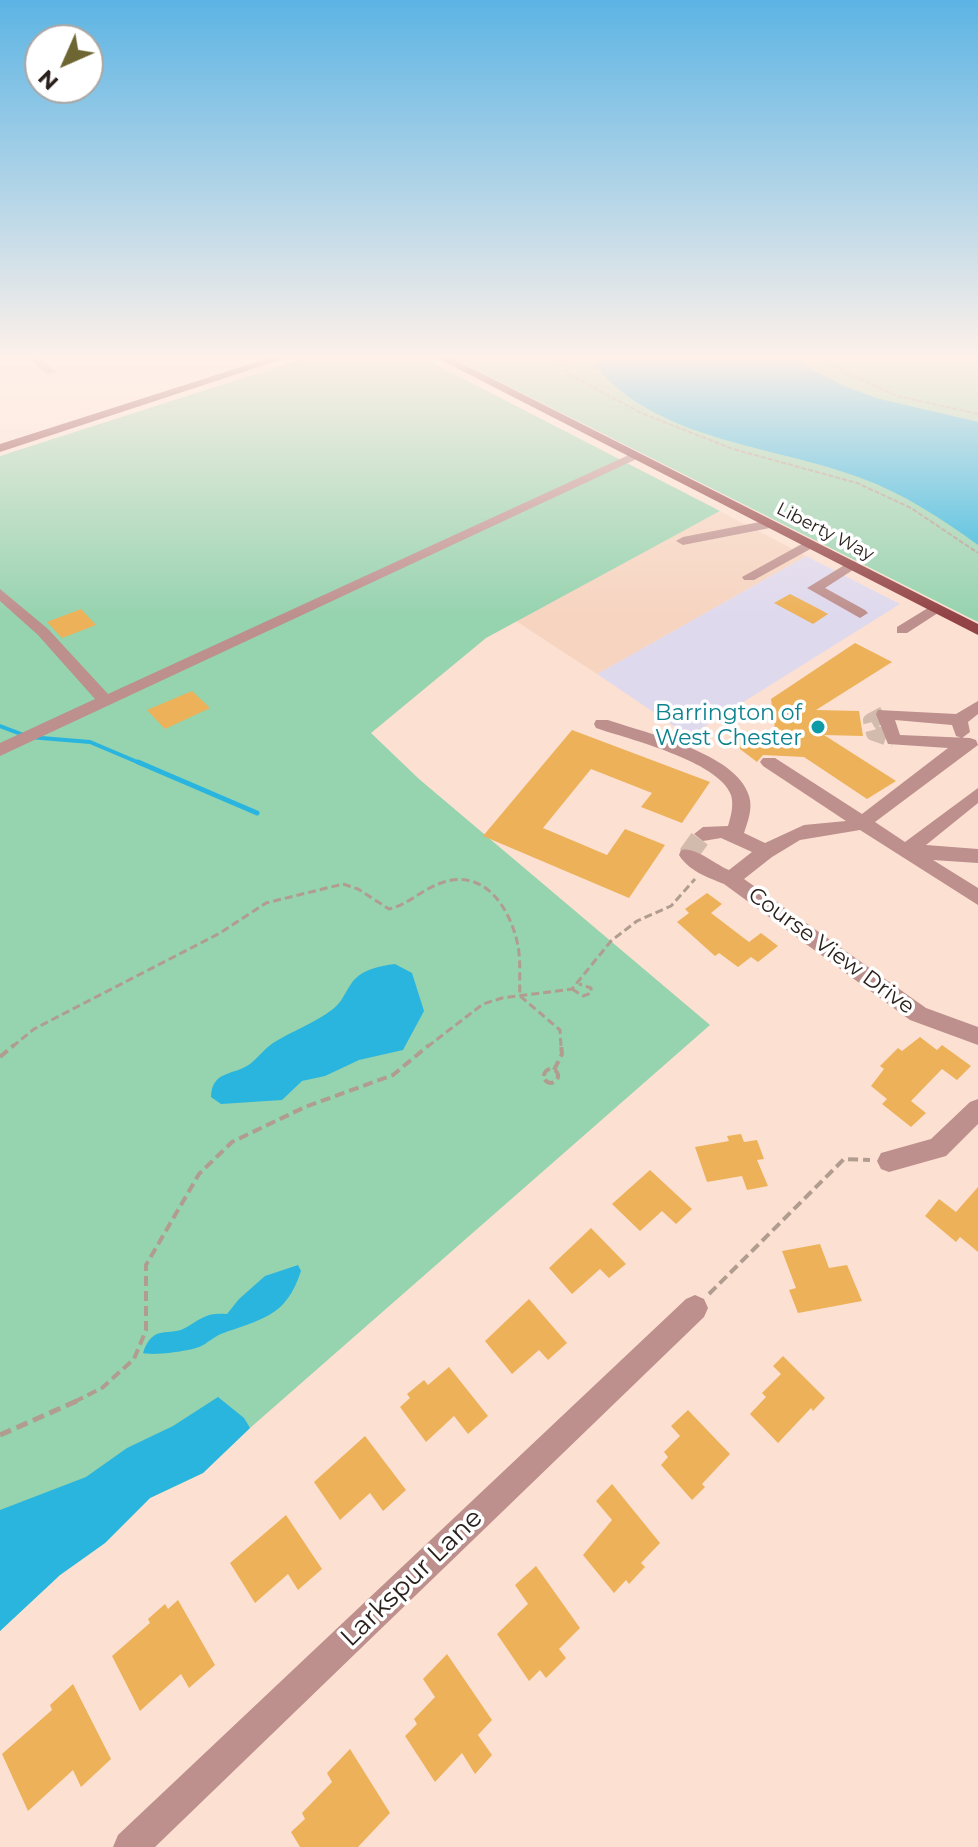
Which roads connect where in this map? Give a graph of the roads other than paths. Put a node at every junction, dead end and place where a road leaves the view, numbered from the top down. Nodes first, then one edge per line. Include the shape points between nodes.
1 (614, 444) edge
2 (637, 456) junction
3 (770, 524) junction
4 (683, 541) dead end
5 (809, 544) junction
6 (851, 565) junction
7 (749, 577) dead end
8 (0, 593) edge
9 (936, 608) junction
10 (860, 613) dead end
11 (902, 630) dead end
12 (978, 630) edge
13 (106, 701) junction
14 (978, 707) edge
15 (959, 720) junction
16 (602, 724) dead end
17 (972, 744) edge
18 (0, 750) edge
19 (769, 762) dead end
20 (978, 794) edge
21 (861, 822) junction
22 (703, 834) dead end
23 (734, 836) junction
24 (766, 851) junction
25 (906, 851) junction
26 (688, 855) dead end
27 (978, 856) edge
28 (731, 879) junction
29 (978, 898) edge
30 (978, 1036) edge
31 (978, 1109) edge
32 (889, 1161) road end
33 (695, 1308) road end
34 (130, 1847) edge

1 - 2 main road, Liberty Way
2 - 3 main road, Liberty Way
2 - 13 street
3 - 4 street
3 - 5 main road, Liberty Way
5 - 6 main road, Liberty Way
5 - 7 street
6 - 9 main road, Liberty Way
6 - 10 street via 814,588
8 - 13 street
9 - 11 street
9 - 12 main road, Liberty Way
13 - 18 street
14 - 15 street
15 - 17 street
15 - 17 street via 884,714 894,740
16 - 23 street via 705,762 725,776 737,789 742,808
17 - 21 street
19 - 21 street
20 - 25 street
21 - 24 street via 805,832
21 - 25 street
22 - 23 street via 709,830
23 - 24 street
24 - 28 street
25 - 27 street
25 - 29 street
26 - 28 street, Course View Drive
28 - 30 street, Course View Drive via 918,1014
31 - 32 street via 938,1148
33 - 34 street, Larkspur Lane

